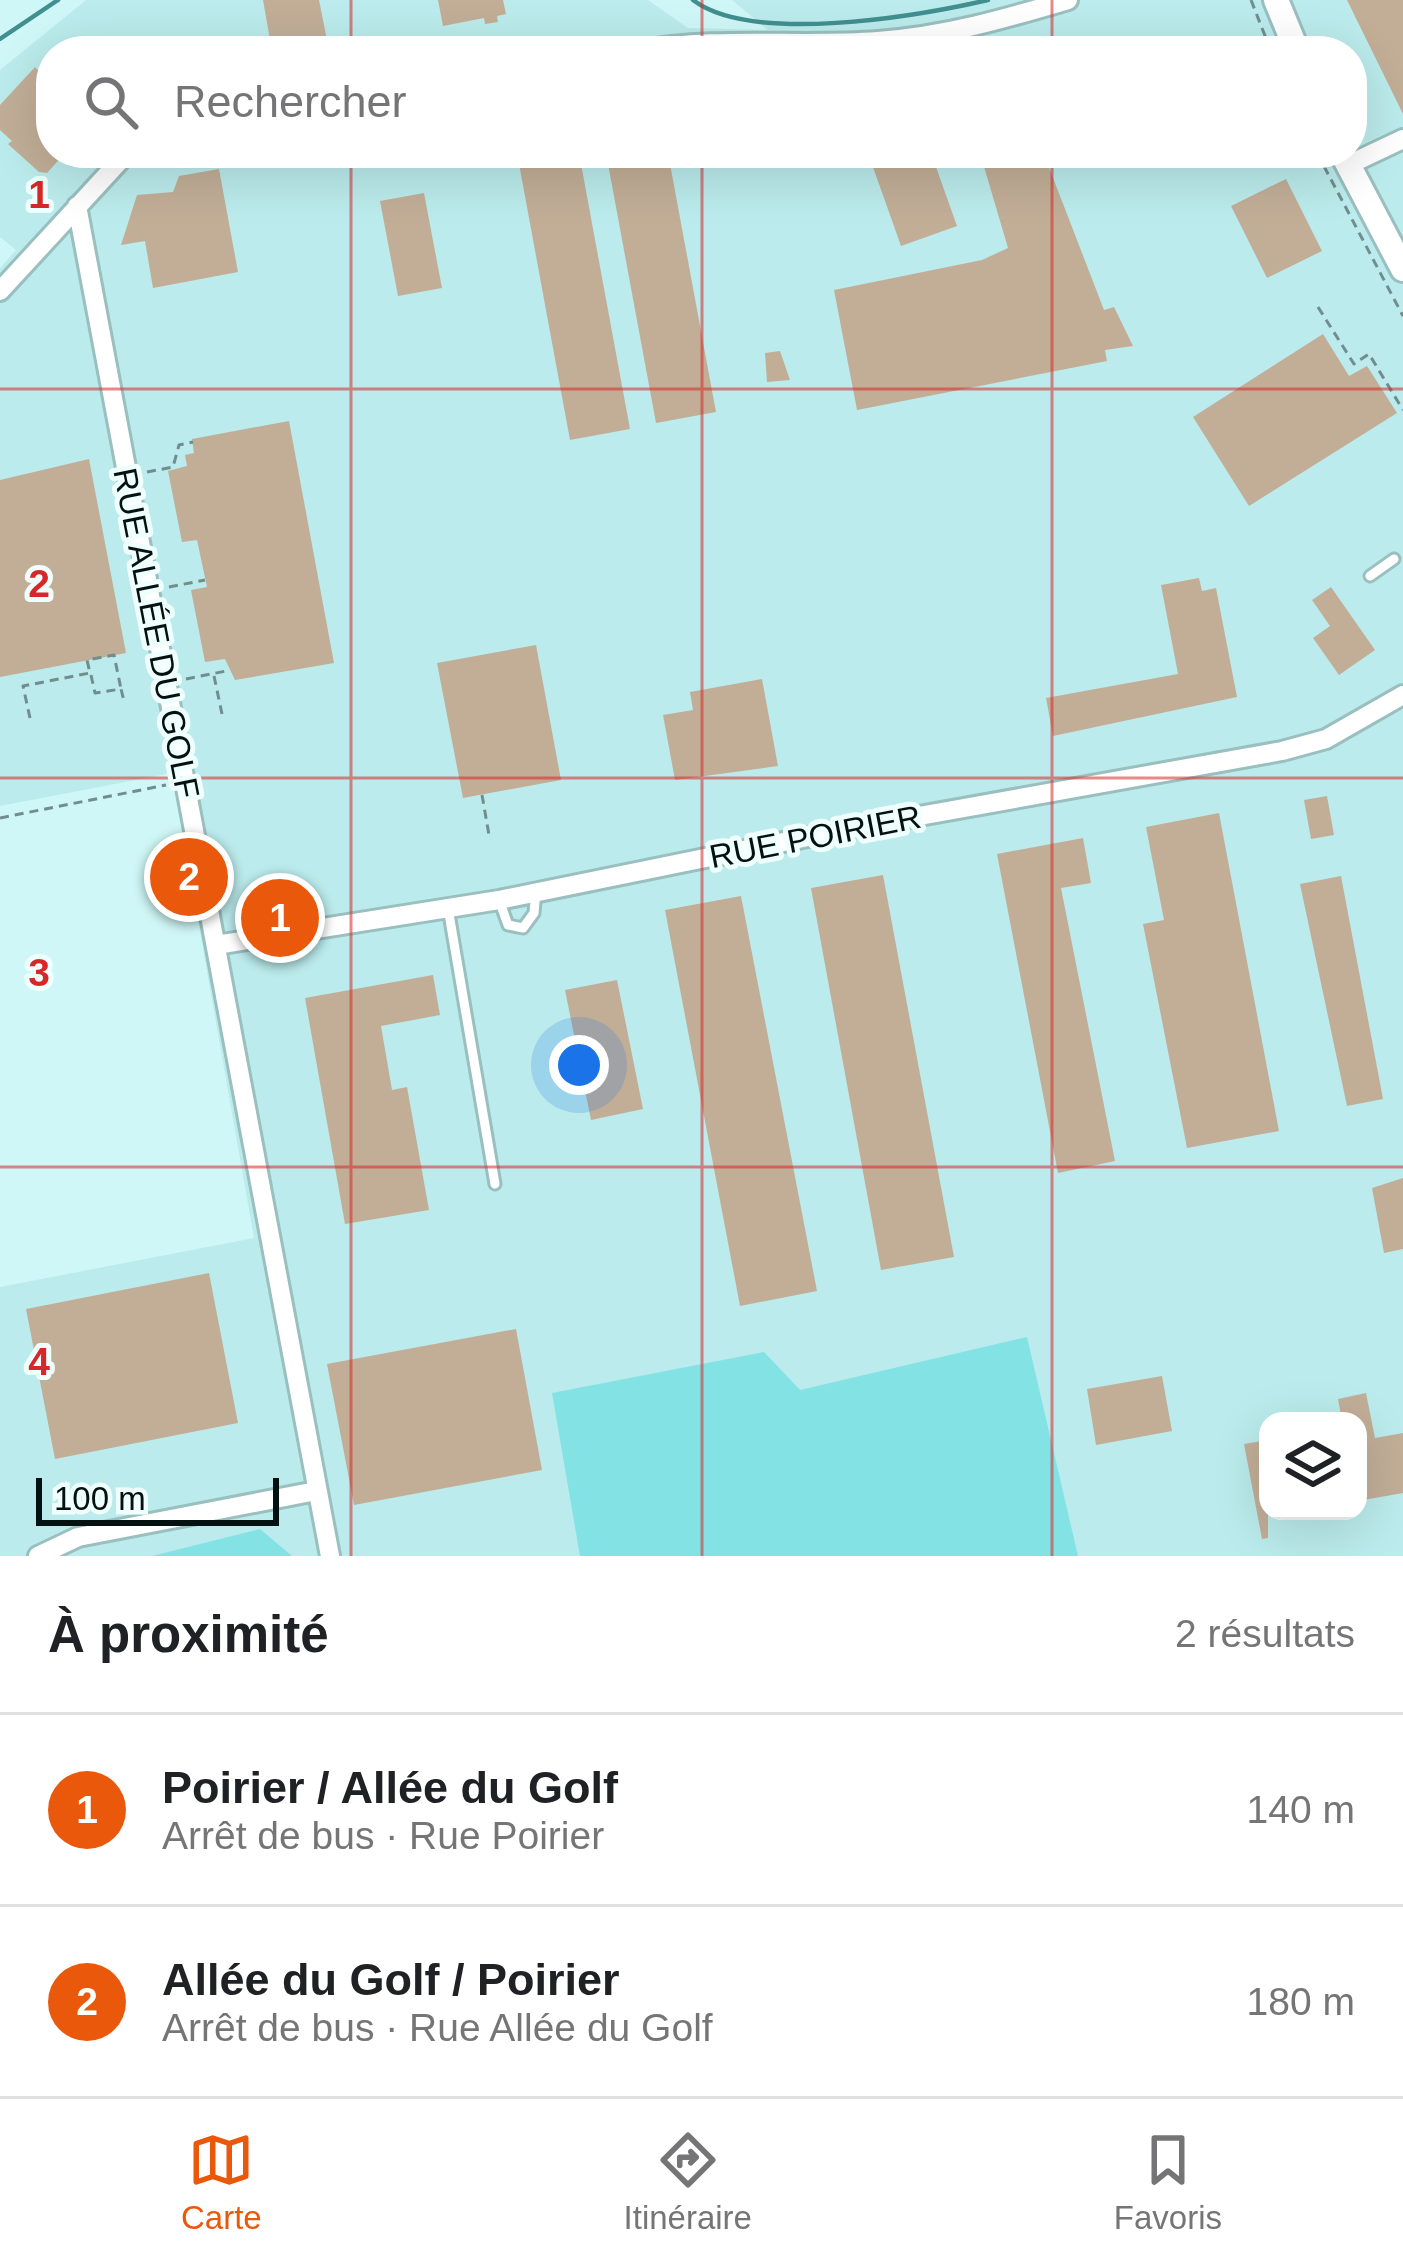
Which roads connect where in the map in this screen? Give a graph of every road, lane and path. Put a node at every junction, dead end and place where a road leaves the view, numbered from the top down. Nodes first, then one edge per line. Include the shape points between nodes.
1 (1068, 0) edge
2 (1251, 0) edge
3 (1276, 0) edge
4 (930, 36) edge
5 (1265, 36) edge
6 (1291, 36) edge
7 (1403, 139) edge
8 (1367, 151) edge
9 (113, 168) edge
10 (1325, 168) edge
11 (1350, 168) edge
12 (77, 206) junction
13 (1403, 268) edge
14 (0, 291) edge
15 (1318, 307) dead end
16 (1403, 316) edge
17 (1344, 349) junction
18 (1335, 354) dead end
19 (1403, 410) edge
20 (193, 442) dead end
21 (128, 477) junction
22 (1394, 559) dead end
23 (1370, 576) dead end
24 (205, 580) dead end
25 (149, 590) junction
26 (226, 671) dead end
27 (90, 674) junction
28 (214, 674) junction
29 (166, 683) junction
30 (121, 689) junction
31 (1403, 695) edge
32 (124, 701) dead end
33 (222, 713) dead end
34 (30, 718) dead end
35 (185, 781) junction
36 (482, 795) dead end
37 (0, 818) edge
38 (489, 835) dead end
39 (536, 890) junction
40 (499, 900) junction
41 (448, 908) junction
42 (216, 945) junction
43 (495, 1184) dead end
44 (316, 1490) junction
45 (38, 1556) edge
46 (329, 1556) edge

1 - 4 street
2 - 5 path
3 - 6 street
7 - 8 street
9 - 12 street
10 - 16 path
11 - 13 street
12 - 14 street
12 - 21 street, RUE ALLÉE DU GOLF
15 - 17 path
17 - 18 path
17 - 19 path via 1354,364 1369,354
20 - 21 path via 179,445 173,466
21 - 25 street, RUE ALLÉE DU GOLF
22 - 23 lane
24 - 25 path
25 - 29 street, RUE ALLÉE DU GOLF
26 - 28 path
27 - 30 path via 95,693
27 - 30 path via 87,660 114,655
27 - 34 path via 23,686
28 - 29 path
28 - 33 path
29 - 35 street, RUE ALLÉE DU GOLF
30 - 32 path
31 - 39 street, RUE POIRIER via 1326,739 1282,751
35 - 37 path
35 - 42 street, RUE ALLÉE DU GOLF
36 - 38 path
39 - 40 street, RUE POIRIER
39 - 40 lane via 524,928 508,926
40 - 41 street, RUE POIRIER
41 - 42 street, RUE POIRIER
41 - 43 lane
42 - 44 street, RUE ALLÉE DU GOLF
44 - 45 street via 78,1537
44 - 46 street, RUE ALLÉE DU GOLF

